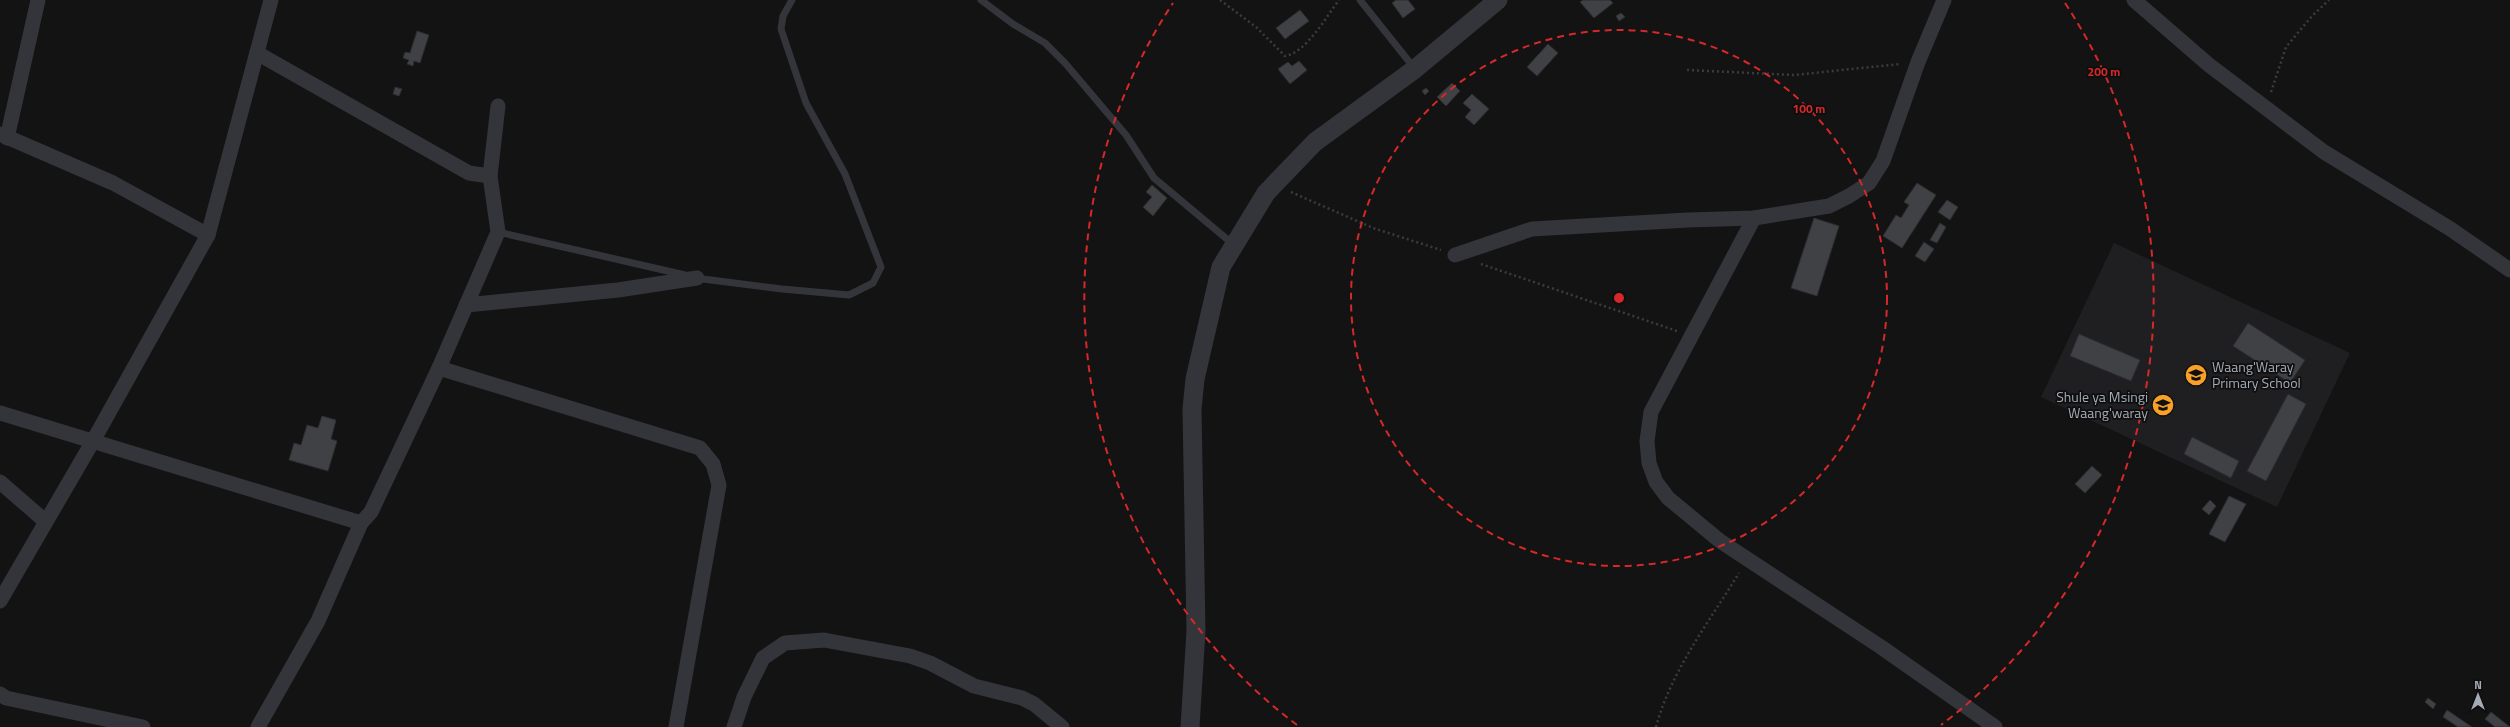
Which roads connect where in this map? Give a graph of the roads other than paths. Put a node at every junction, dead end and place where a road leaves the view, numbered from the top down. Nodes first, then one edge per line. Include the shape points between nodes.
1 (38, 0) edge
2 (271, 0) edge
3 (792, 0) edge
4 (981, 0) edge
5 (1360, 0) edge
6 (1498, 0) edge
7 (1944, 0) edge
8 (2134, 0) edge
9 (257, 54) junction
10 (1415, 69) junction
11 (498, 106) dead end
12 (4, 136) edge
13 (490, 176) junction
14 (1754, 218) junction
15 (498, 232) junction
16 (208, 235) junction
17 (1234, 245) junction
18 (1455, 255) dead end
19 (2510, 270) edge
20 (697, 278) junction
21 (466, 305) junction
22 (439, 368) junction
23 (0, 413) edge
24 (93, 441) junction
25 (0, 482) edge
26 (45, 522) junction
27 (361, 523) junction
28 (0, 601) edge
29 (0, 694) edge
30 (143, 727) edge
31 (258, 727) edge
32 (676, 727) edge
33 (734, 727) edge
34 (1062, 727) edge
35 (1190, 727) edge
36 (1995, 727) edge

1 - 12 street
2 - 9 street
3 - 20 lane via 783,16 781,29 806,103 845,174 881,267 874,284 849,295
4 - 17 lane via 1045,43 1066,63 1126,135 1154,178
5 - 10 lane
6 - 10 street
7 - 14 street via 1918,62 1883,161 1869,182 1829,206
8 - 19 street via 2209,65 2324,152 2449,228
9 - 13 street via 469,173
9 - 16 street
10 - 17 street via 1315,142 1266,193
11 - 13 street
12 - 16 street via 113,182
13 - 15 street
14 - 18 street via 1532,229
14 - 36 street via 1651,412 1647,441 1649,463 1656,482 1668,498 1720,541 1881,647
15 - 20 lane
15 - 21 street
16 - 24 street
17 - 35 street via 1221,267 1195,379 1192,409 1196,631
20 - 21 street via 618,290
21 - 22 street
22 - 27 street via 371,512
22 - 32 street via 700,448 713,464 719,485
23 - 24 street
24 - 26 street
24 - 27 street
25 - 26 street
26 - 28 street
27 - 31 street via 318,621
29 - 30 street via 6,698
33 - 34 street via 744,697 763,658 785,642 824,640 910,656 930,663 974,686 1022,698 1034,704

